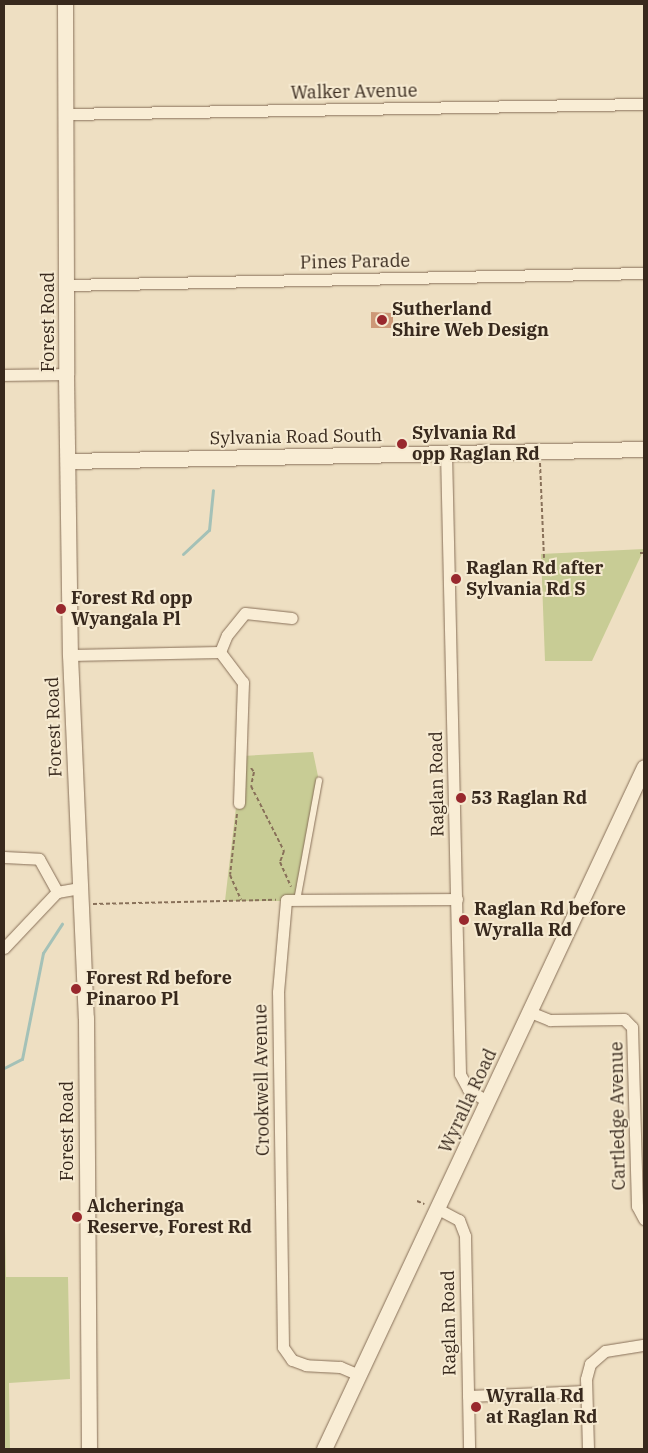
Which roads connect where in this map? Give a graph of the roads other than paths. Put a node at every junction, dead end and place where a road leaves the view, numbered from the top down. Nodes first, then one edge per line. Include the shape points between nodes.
1 (65, 4) edge
2 (644, 104) edge
3 (65, 114) junction
4 (644, 273) edge
5 (67, 286) junction
6 (66, 374) junction
7 (4, 375) edge
8 (644, 449) edge
9 (446, 452) junction
10 (68, 461) junction
11 (292, 618) dead end
12 (220, 652) junction
13 (70, 655) junction
14 (644, 767) edge
15 (319, 781) dead end
16 (239, 803) road end
17 (4, 857) edge
18 (80, 888) junction
19 (57, 892) junction
20 (457, 899) junction
21 (291, 901) junction
22 (4, 948) edge
23 (530, 1012) junction
24 (488, 1102) junction
25 (438, 1209) junction
26 (644, 1219) edge
27 (643, 1345) dead end
28 (359, 1375) junction
29 (586, 1391) junction
30 (468, 1396) junction
31 (89, 1449) edge
32 (324, 1449) edge
33 (469, 1449) edge
34 (588, 1449) edge

1 - 3 street, Forest Road
2 - 3 street, Walker Avenue
3 - 5 street, Forest Road
4 - 5 street, Pines Parade
5 - 6 street, Forest Road
6 - 7 street
6 - 10 street, Forest Road
8 - 9 street, Sylvania Road South
9 - 10 street, Sylvania Road South
9 - 20 street, Raglan Road
10 - 13 street, Forest Road
11 - 12 street via 245,613 227,635
12 - 13 street
12 - 16 street via 243,682
13 - 18 street, Forest Road
14 - 23 street, Wyralla Road
15 - 21 lane
17 - 19 street via 39,860
18 - 19 street
18 - 31 street, Forest Road
19 - 22 street
20 - 21 street
20 - 24 street, Raglan Road via 460,1074 468,1089
21 - 28 street, Crookwell Avenue via 278,992 283,1347 292,1360 306,1365 327,1364
23 - 24 street, Wyralla Road
23 - 26 street, Cartledge Avenue via 550,1020 624,1019 632,1027 637,1206
24 - 25 street, Wyralla Road
25 - 28 street, Wyralla Road
25 - 30 street, Raglan Road via 458,1220 465,1236
27 - 29 street via 605,1351 590,1364
28 - 32 street, Wyralla Road
29 - 30 street
29 - 34 street
30 - 33 street, Raglan Road

